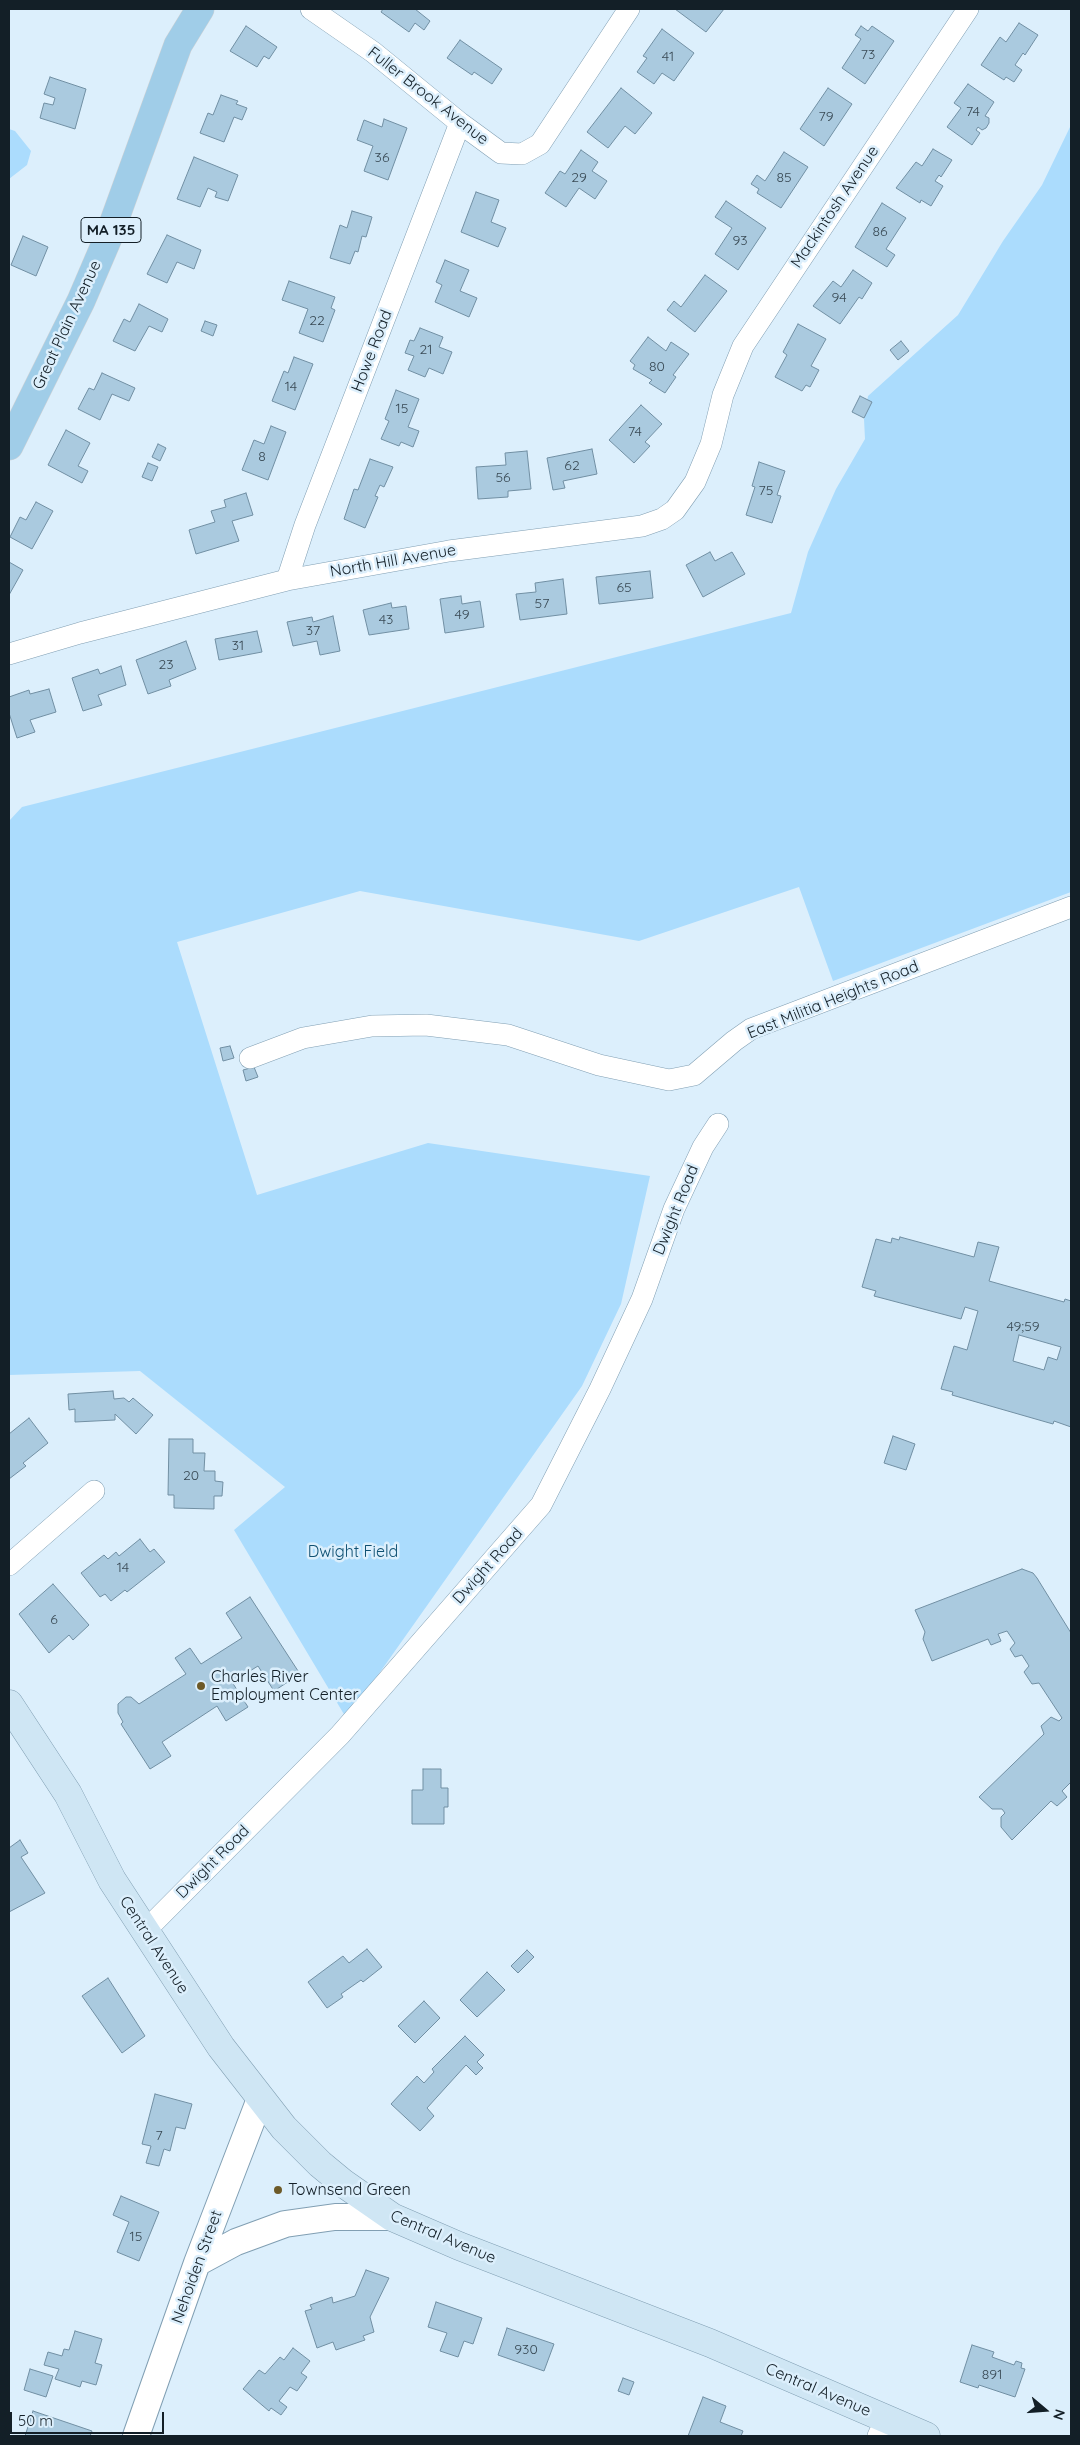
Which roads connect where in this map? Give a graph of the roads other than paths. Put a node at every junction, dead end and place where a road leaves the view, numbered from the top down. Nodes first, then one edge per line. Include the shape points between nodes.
1 (200, 9) edge
2 (311, 9) edge
3 (628, 9) edge
4 (968, 9) edge
5 (460, 124) junction
6 (719, 414) joint
7 (9, 446) edge
8 (287, 580) junction
9 (9, 654) edge
10 (1071, 907) edge
11 (250, 1058) dead end
12 (718, 1124) dead end
13 (94, 1491) dead end
14 (9, 1565) edge
15 (9, 1706) edge
16 (146, 1931) junction
17 (260, 2099) junction
18 (392, 2217) junction
19 (197, 2263) junction
20 (882, 2428) edge
21 (136, 2436) edge
22 (926, 2436) edge

1 - 7 main road, Great Plain Avenue / MA 135 via 178,45 108,238
2 - 5 street, Fuller Brook Avenue via 372,52
3 - 5 street, Fuller Brook Avenue via 540,144 522,154 501,153
4 - 6 street, Mackintosh Avenue via 743,346 723,395
5 - 8 street, Howe Road via 305,525
6 - 8 street, North Hill Avenue via 695,482 675,510 662,519 642,526 448,550
8 - 9 street, North Hill Avenue
10 - 11 street, East Militia Heights Road via 751,1030 734,1040 694,1075 668,1080 599,1065 508,1035 426,1024 372,1026 303,1038
12 - 16 street, Dwight Road via 703,1147 674,1209 642,1299 541,1505 340,1734
13 - 14 street
15 - 16 main road, Central Avenue via 68,1794 112,1880
16 - 17 main road, Central Avenue via 216,2039
17 - 18 main road, Central Avenue via 287,2132 320,2164
17 - 19 street, Nehoiden Street
18 - 19 street via 337,2217 285,2224 236,2242
18 - 20 main road, Central Avenue via 702,2340
19 - 21 street, Nehoiden Street
20 - 22 main road, Central Avenue

